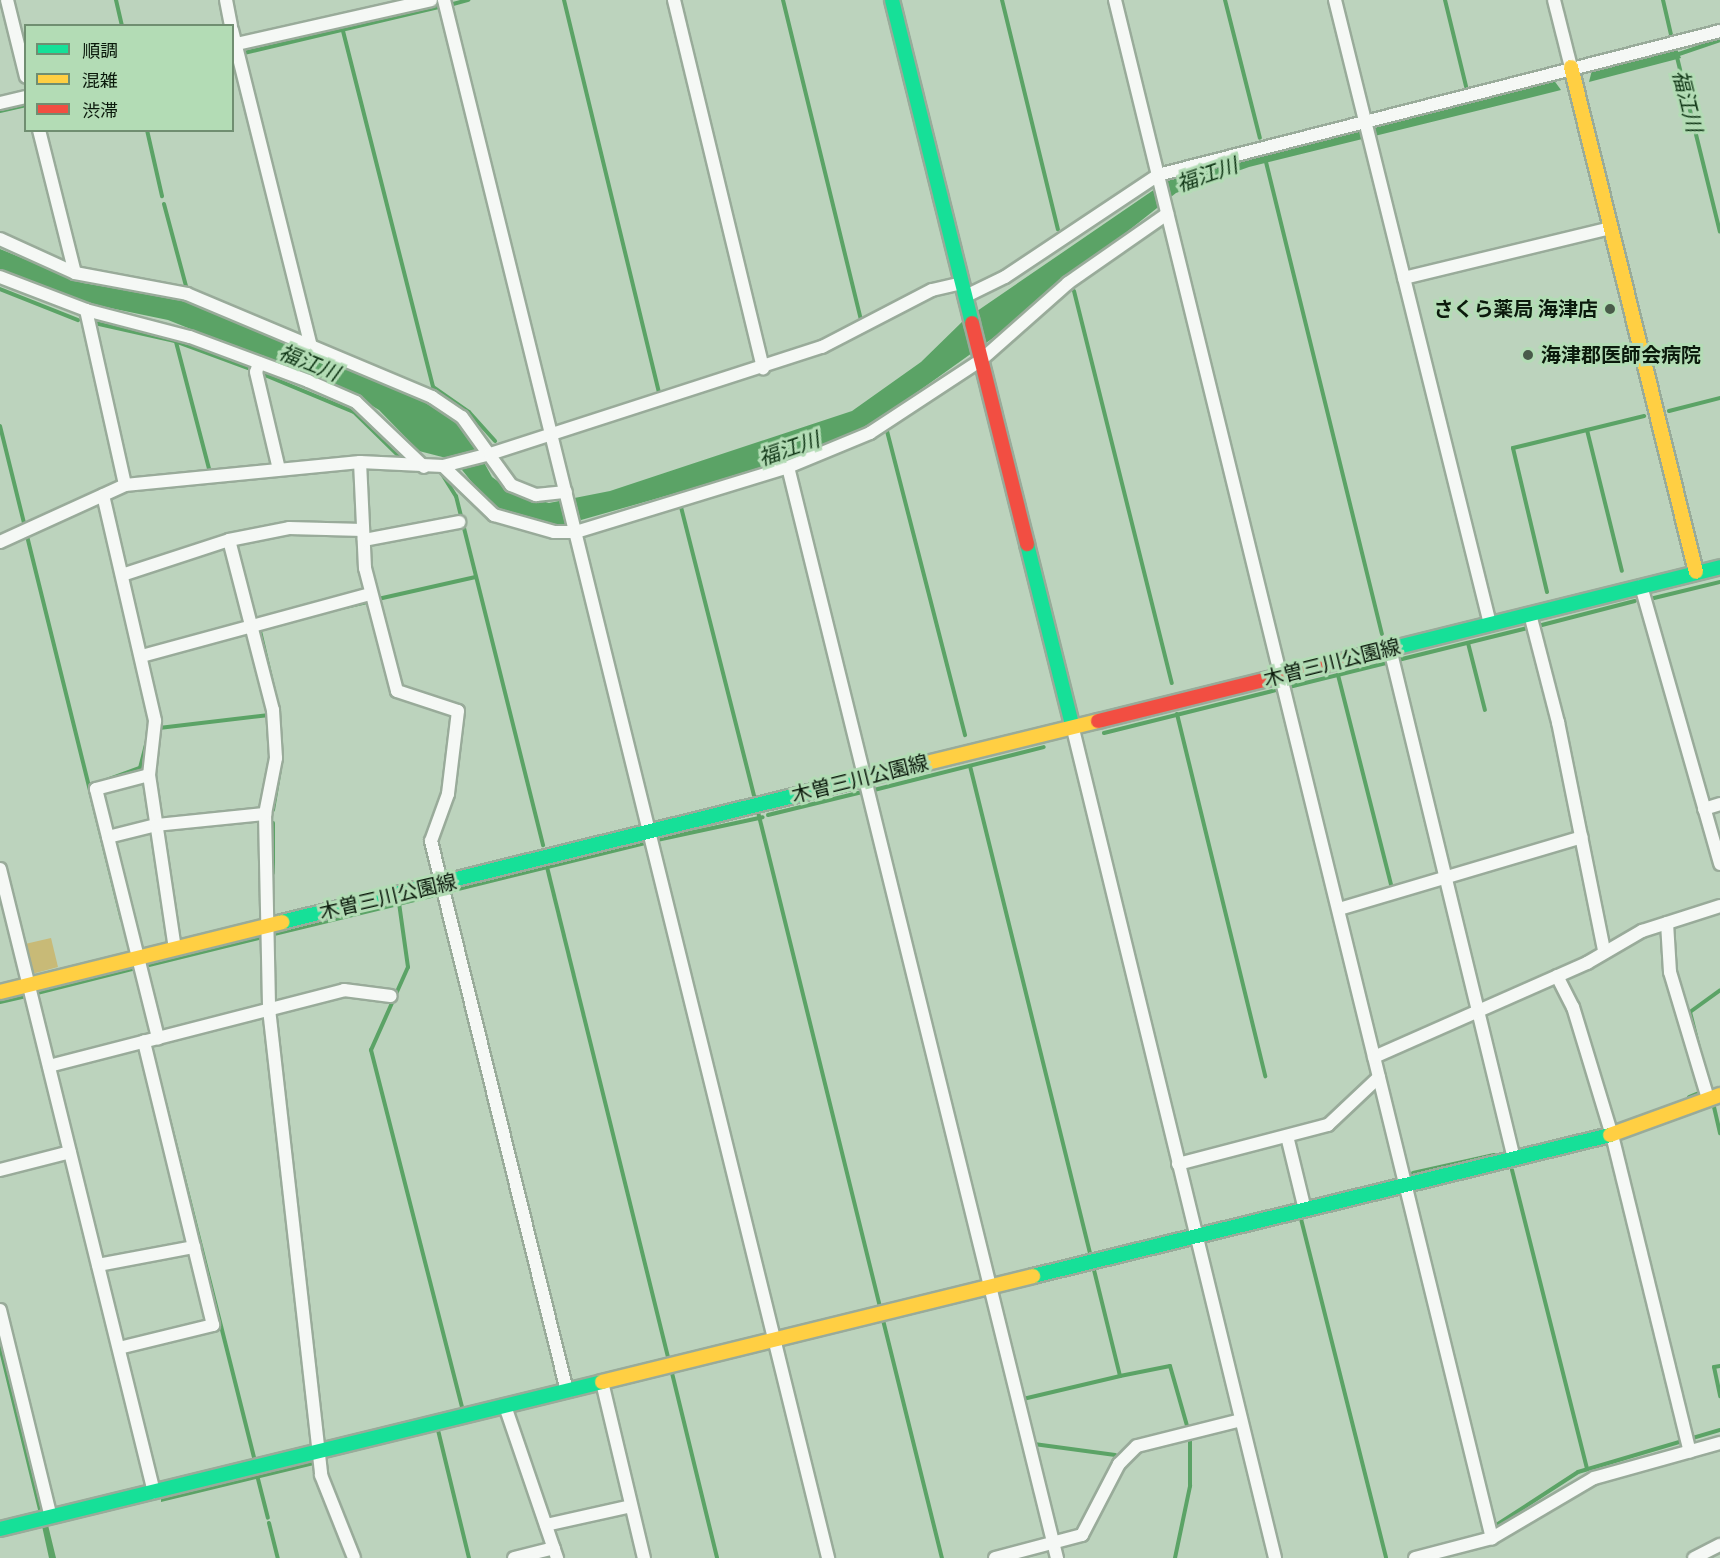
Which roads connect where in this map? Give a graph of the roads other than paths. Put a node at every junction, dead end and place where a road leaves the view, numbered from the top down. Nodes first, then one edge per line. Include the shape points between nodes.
1 (7, 0) edge
2 (226, 0) edge
3 (431, 0) edge
4 (444, 0) edge
5 (674, 0) edge
6 (892, 0) edge
7 (1115, 0) edge
8 (1335, 0) edge
9 (1554, 0) edge
10 (231, 24) edge
11 (1720, 30) edge
12 (234, 45) edge
13 (1570, 68) junction
14 (24, 69) edge
15 (24, 97) edge
16 (0, 103) edge
17 (1365, 121) junction
18 (40, 132) edge
19 (1159, 178) junction
20 (1167, 212) junction
21 (1610, 228) junction
22 (0, 239) edge
23 (75, 273) junction
24 (0, 278) edge
25 (1404, 278) junction
26 (964, 289) junction
27 (86, 310) junction
28 (311, 346) junction
29 (980, 358) junction
30 (259, 363) junction
31 (764, 368) junction
32 (552, 437) junction
33 (488, 455) junction
34 (360, 462) junction
35 (444, 465) junction
36 (424, 467) junction
37 (788, 467) junction
38 (279, 469) junction
39 (125, 485) junction
40 (103, 495) junction
41 (566, 495) junction
42 (459, 522) dead end
43 (576, 530) junction
44 (364, 535) junction
45 (229, 540) junction
46 (0, 542) edge
47 (1720, 567) edge
48 (1696, 572) junction
49 (122, 575) junction
50 (1641, 586) junction
51 (370, 594) junction
52 (1530, 614) junction
53 (1490, 624) junction
54 (253, 628) junction
55 (1390, 649) junction
56 (142, 656) junction
57 (1281, 675) junction
58 (1072, 725) junction
59 (149, 775) junction
60 (865, 778) junction
61 (1720, 804) edge
62 (1704, 809) junction
63 (265, 814) junction
64 (156, 825) junction
65 (649, 833) junction
66 (108, 837) junction
67 (1582, 837) junction
68 (1720, 864) edge
69 (0, 869) edge
70 (1448, 880) junction
71 (442, 884) junction
72 (1720, 906) edge
73 (1339, 909) junction
74 (1667, 923) junction
75 (266, 926) junction
76 (175, 949) junction
77 (1604, 950) junction
78 (139, 958) junction
79 (1557, 976) junction
80 (28, 984) junction
81 (0, 992) edge
82 (391, 996) dead end
83 (269, 1009) junction
84 (1479, 1011) junction
85 (158, 1038) junction
86 (144, 1041) junction
87 (1374, 1057) junction
88 (49, 1066) junction
89 (1379, 1077) junction
90 (1714, 1097) edge
91 (1612, 1135) junction
92 (1287, 1136) junction
93 (70, 1152) junction
94 (1514, 1159) junction
95 (1178, 1164) junction
96 (0, 1170) edge
97 (1405, 1186) junction
98 (1305, 1210) junction
99 (1195, 1238) junction
100 (194, 1247) junction
101 (98, 1265) junction
102 (990, 1286) junction
103 (0, 1310) edge
104 (774, 1340) junction
105 (119, 1348) junction
106 (602, 1382) junction
107 (567, 1391) junction
108 (505, 1406) junction
109 (1241, 1419) junction
110 (1720, 1443) edge
111 (1688, 1444) junction
112 (318, 1452) junction
113 (154, 1492) junction
114 (631, 1506) junction
115 (44, 1519) junction
116 (546, 1525) junction
117 (0, 1529) edge
118 (1492, 1538) junction
119 (1053, 1543) junction
120 (1720, 1545) edge
121 (555, 1553) edge
122 (354, 1558) edge
123 (514, 1558) edge
124 (644, 1558) edge
125 (828, 1558) edge
126 (995, 1558) edge
127 (1057, 1558) edge
128 (1275, 1558) edge
129 (1415, 1558) edge
130 (1694, 1558) edge

1 - 14 street
2 - 10 street
3 - 12 street
4 - 32 street
5 - 31 street
6 - 26 street
7 - 19 street
8 - 17 street
9 - 13 street
11 - 13 street
12 - 28 street
13 - 17 street
13 - 21 street
15 - 16 street
17 - 19 street
17 - 25 street
18 - 23 street
19 - 20 street
19 - 26 street via 1005,277
20 - 29 street via 1068,283
20 - 57 street
21 - 25 street
21 - 48 street
22 - 23 street
23 - 28 street via 187,294
24 - 27 street
25 - 53 street
26 - 29 street
26 - 31 street via 932,290 832,342
27 - 30 street via 142,321
27 - 39 street
28 - 33 street via 432,397 462,417
29 - 37 street via 870,433
29 - 58 street
30 - 36 street via 356,402
30 - 38 street via 256,372
31 - 32 street
32 - 33 street
32 - 41 street
33 - 35 street
33 - 41 street via 499,473 523,491
34 - 36 street
34 - 38 street
34 - 44 street
35 - 36 street
35 - 43 street via 494,515 537,530
37 - 43 street
37 - 60 street
38 - 39 street
39 - 40 street
40 - 46 street
40 - 49 street
41 - 43 street
42 - 44 street
43 - 65 street
44 - 45 street via 288,528
44 - 51 street
45 - 49 street
45 - 54 street
47 - 48 street, 木曽三川公園線
48 - 50 street, 木曽三川公園線
49 - 56 street
50 - 52 street, 木曽三川公園線
50 - 62 street
51 - 54 street
51 - 71 street via 397,691 458,711 448,794 431,841
52 - 53 street, 木曽三川公園線
52 - 67 street
53 - 55 street, 木曽三川公園線
54 - 56 street
54 - 63 street via 273,710 276,758
55 - 57 street, 木曽三川公園線
55 - 70 street
56 - 59 street via 155,721
57 - 58 street, 木曽三川公園線
57 - 73 street
58 - 60 street, 木曽三川公園線
58 - 95 street
59 - 64 street
59 - 66 street via 96,789
60 - 65 street, 木曽三川公園線
60 - 102 street
61 - 62 street
62 - 68 street
63 - 64 street
63 - 75 street
64 - 66 street
64 - 76 street
65 - 71 street, 木曽三川公園線
65 - 104 street
66 - 78 street
67 - 70 street
67 - 77 street
69 - 80 street
70 - 73 street
70 - 84 street
71 - 75 street, 木曽三川公園線
71 - 107 street
72 - 74 street
73 - 87 street
74 - 77 street
74 - 90 street via 1670,972
75 - 76 street, 木曽三川公園線
75 - 83 street
76 - 78 street, 木曽三川公園線
77 - 79 street
78 - 80 street, 木曽三川公園線
78 - 85 street
79 - 84 street
79 - 91 street via 1573,1007
80 - 81 street, 木曽三川公園線
80 - 88 street
82 - 83 street via 344,990
83 - 85 street
83 - 112 street
84 - 87 street
84 - 94 street
85 - 86 street
86 - 88 street
86 - 100 street
87 - 89 street
88 - 93 street
89 - 92 street via 1328,1125
89 - 97 street
90 - 91 street
91 - 94 street
91 - 111 street
92 - 95 street
92 - 98 street
93 - 96 street
93 - 101 street
94 - 97 street
95 - 99 street
97 - 98 street
97 - 118 street
98 - 99 street
99 - 102 street
99 - 109 street
100 - 101 street
100 - 105 street via 213,1325
101 - 105 street
102 - 104 street
102 - 119 street
103 - 115 street
104 - 106 street
104 - 125 street
105 - 113 street
106 - 107 street
106 - 114 street
107 - 108 street
108 - 112 street
108 - 116 street
109 - 119 street via 1137,1446 1119,1464 1082,1535
109 - 128 street
110 - 111 street
111 - 118 street via 1594,1478
112 - 113 street
112 - 122 street via 331,1506
113 - 115 street
114 - 116 street
114 - 124 street
115 - 117 street
116 - 121 street
118 - 129 street
119 - 126 street
119 - 127 street
120 - 130 street
121 - 123 street

